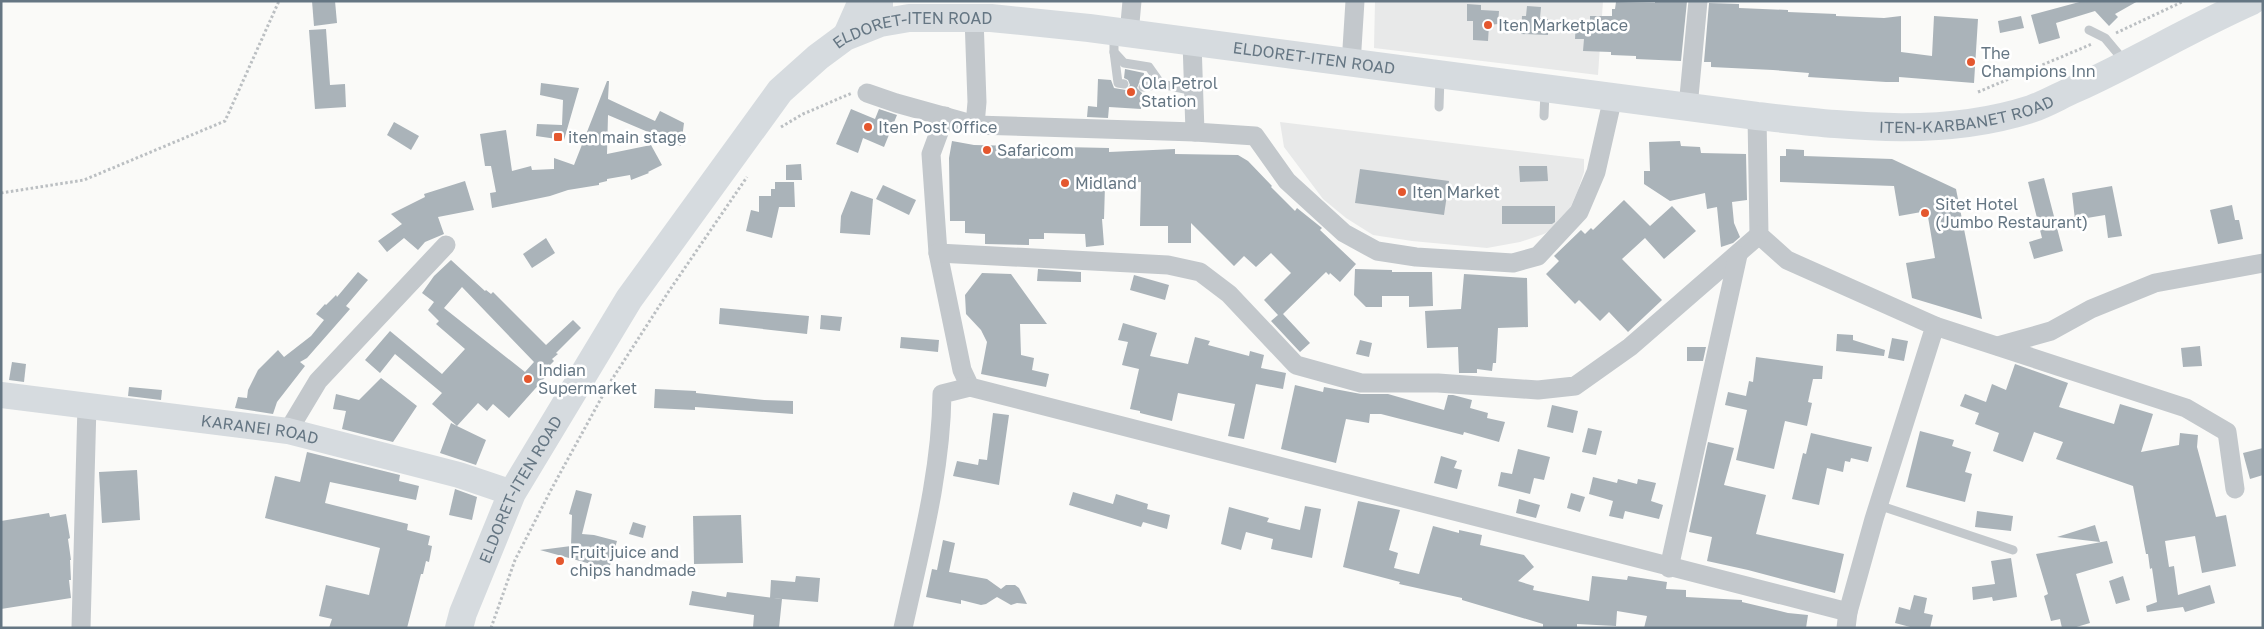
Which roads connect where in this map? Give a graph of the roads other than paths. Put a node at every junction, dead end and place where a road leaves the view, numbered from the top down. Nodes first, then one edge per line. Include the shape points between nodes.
1 (862, 1) edge
2 (1132, 1) edge
3 (1355, 1) edge
4 (1698, 1) edge
5 (2252, 1) edge
6 (908, 10) edge
7 (941, 10) edge
8 (880, 12) edge
9 (974, 18) junction
10 (2089, 30) dead end
11 (845, 37) junction
12 (1119, 39) junction
13 (1192, 42) junction
14 (1351, 64) junction
15 (2127, 64) junction
16 (1440, 75) junction
17 (1124, 84) dead end
18 (1162, 84) junction
19 (1143, 87) dead end
20 (1545, 88) junction
21 (1194, 92) junction
22 (868, 93) road end
23 (1613, 96) junction
24 (1439, 107) dead end
25 (1688, 108) junction
26 (946, 116) junction
27 (1544, 116) dead end
28 (1757, 116) junction
29 (975, 126) junction
30 (1196, 132) junction
31 (1759, 235) junction
32 (446, 245) dead end
33 (938, 253) junction
34 (1738, 256) junction
35 (2263, 263) edge
36 (1935, 326) junction
37 (1998, 346) junction
38 (970, 387) junction
39 (1, 396) edge
40 (88, 404) junction
41 (288, 431) junction
42 (2235, 489) dead end
43 (512, 493) junction
44 (1878, 505) junction
45 (2013, 550) dead end
46 (1669, 568) junction
47 (1847, 620) edge
48 (81, 628) edge
49 (459, 628) edge
50 (903, 628) edge

1 - 11 street
2 - 12 street
3 - 14 street
4 - 25 street
5 - 15 main road, ITEN-KARBANET ROAD via 2206,21
6 - 7 main road, ELDORET-ITEN ROAD
6 - 8 main road, ELDORET-ITEN ROAD
7 - 9 main road, ELDORET-ITEN ROAD
8 - 11 main road, ELDORET-ITEN ROAD
9 - 12 main road, ELDORET-ITEN ROAD
9 - 29 street
10 - 15 lane via 2105,38
11 - 43 main road, ELDORET-ITEN ROAD via 818,57 774,99 629,299
12 - 13 main road, ELDORET-ITEN ROAD
12 - 17 lane via 1118,83
12 - 18 lane via 1124,63 1149,67
13 - 14 main road, ELDORET-ITEN ROAD
13 - 21 street
14 - 16 main road, ELDORET-ITEN ROAD
15 - 28 main road, ITEN-KARBANET ROAD via 2032,108 1981,122 1924,128 1848,126
16 - 20 main road, ELDORET-ITEN ROAD
16 - 24 lane
18 - 19 lane
18 - 21 lane
20 - 23 main road, ELDORET-ITEN ROAD
20 - 27 lane
21 - 30 street
22 - 26 street
23 - 25 main road, ELDORET-ITEN ROAD
23 - 30 street via 1596,172 1579,212 1538,256 1513,262 1416,257 1377,250 1344,233 1287,181 1255,136
25 - 28 main road, ITEN-KARBANET ROAD
26 - 29 street
26 - 33 street via 931,154
28 - 31 street
29 - 30 street
31 - 34 street
31 - 36 street via 1788,260
32 - 41 street via 318,381
33 - 34 street via 1168,265 1192,270 1200,272 1229,294 1296,365 1361,383 1438,383 1538,390 1575,386 1630,347
33 - 38 street via 962,370
34 - 46 street
35 - 37 street via 2156,283 2091,309 2051,331
36 - 37 street
36 - 44 street
37 - 42 street via 2186,408 2206,419 2227,432
38 - 46 street
38 - 50 street via 942,394 942,428 935,482
39 - 40 street, KARANEI ROAD
40 - 41 street, KARANEI ROAD
40 - 48 street
41 - 43 street, KARANEI ROAD via 459,475
43 - 49 main road, ELDORET-ITEN ROAD
44 - 45 lane
44 - 47 street
46 - 47 street

